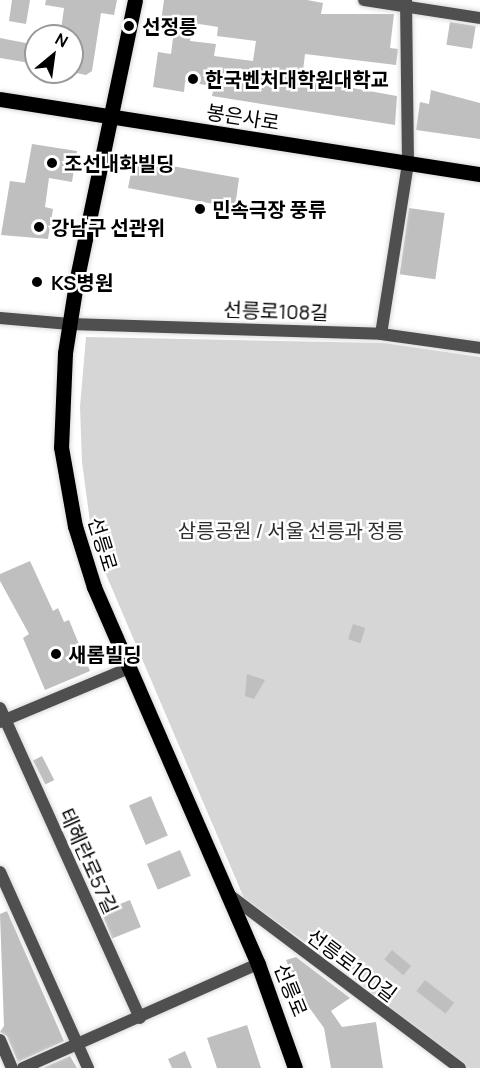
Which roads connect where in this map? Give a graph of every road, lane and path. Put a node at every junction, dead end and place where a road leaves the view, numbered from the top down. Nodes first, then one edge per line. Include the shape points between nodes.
1 (135, 0) edge
2 (364, 0) edge
3 (405, 3) edge
4 (480, 18) edge
5 (0, 99) edge
6 (110, 118) junction
7 (408, 163) junction
8 (480, 174) edge
9 (0, 318) edge
10 (70, 324) junction
11 (381, 334) junction
12 (480, 348) edge
13 (127, 669) junction
14 (2, 716) edge
15 (0, 872) edge
16 (223, 890) junction
17 (258, 964) junction
18 (140, 1018) junction
19 (0, 1040) edge
20 (77, 1044) junction
21 (12, 1068) edge
22 (23, 1068) edge
23 (88, 1068) edge
24 (295, 1068) edge
25 (460, 1068) edge

1 - 6 main road, 선릉로
2 - 3 street
3 - 4 street
3 - 7 street
5 - 6 main road, 봉은사로
6 - 7 main road, 봉은사로
6 - 10 main road, 선릉로
7 - 8 main road, 봉은사로
7 - 11 street
9 - 10 street, 선릉로108길
10 - 11 street, 선릉로108길
10 - 13 main road, 선릉로 via 61,447 70,506 87,565
11 - 12 street, 선릉로108길
13 - 14 street
13 - 16 main road, 선릉로
14 - 18 street, 테헤란로57길
15 - 20 street
16 - 17 main road, 선릉로
16 - 25 street, 선릉로100길
17 - 18 street
17 - 24 main road, 선릉로
18 - 20 street
19 - 21 street
20 - 22 street
20 - 23 street

